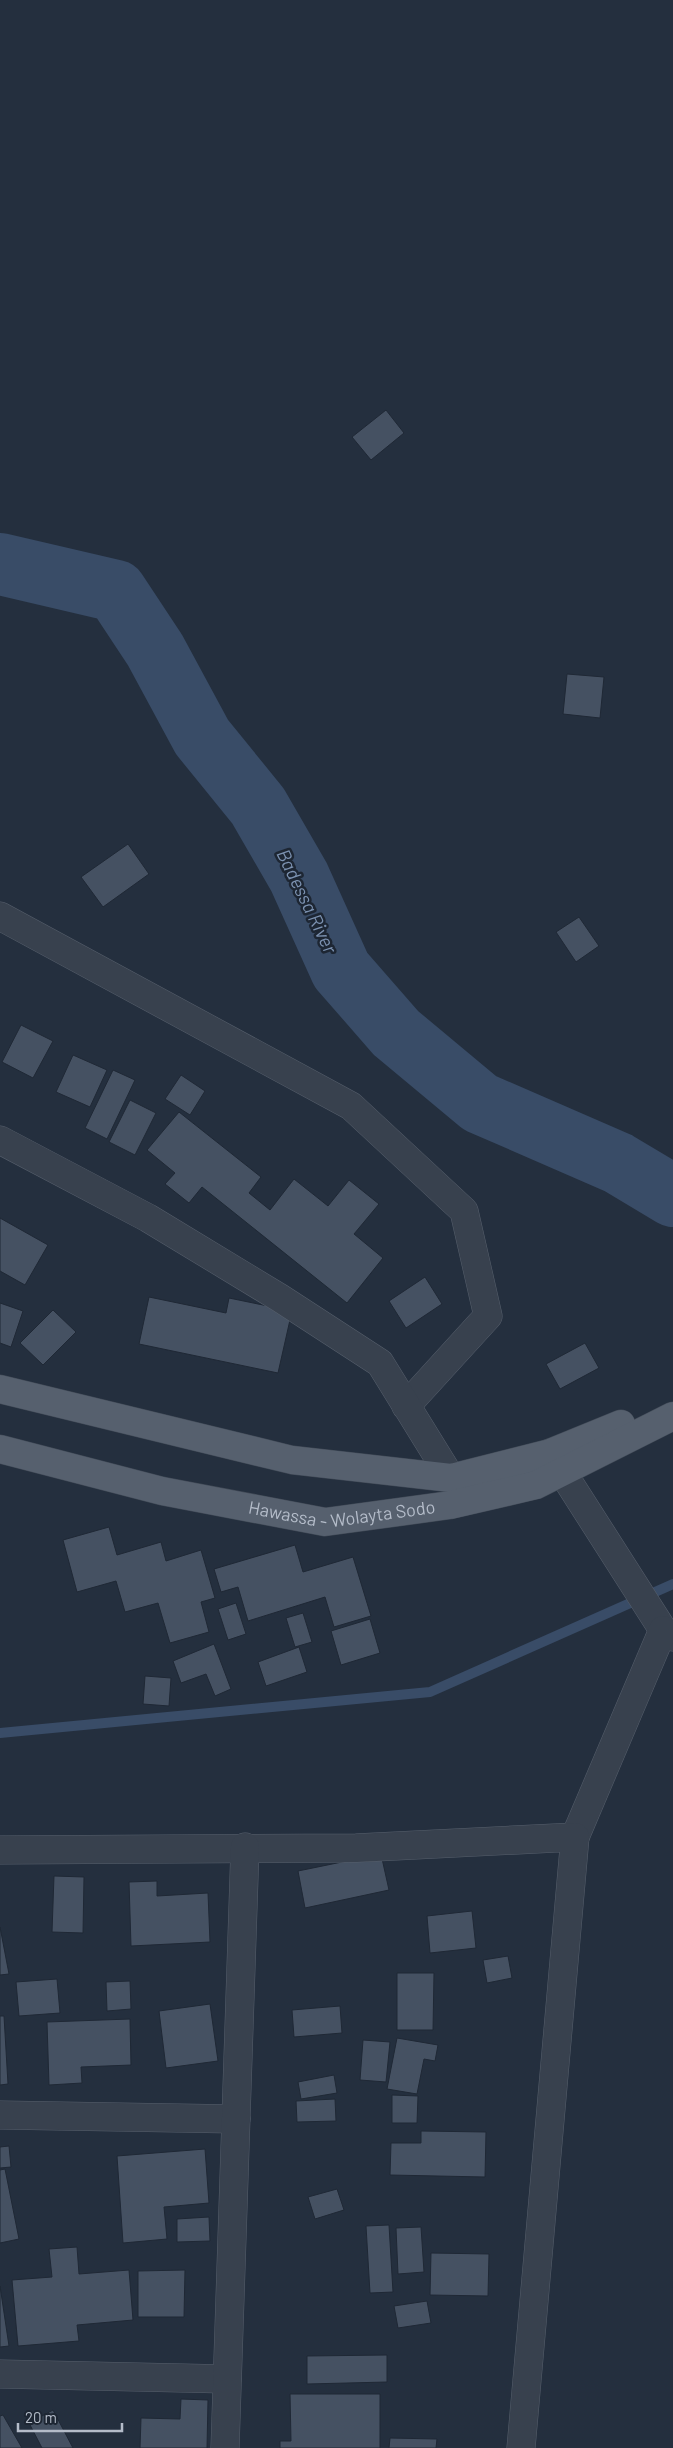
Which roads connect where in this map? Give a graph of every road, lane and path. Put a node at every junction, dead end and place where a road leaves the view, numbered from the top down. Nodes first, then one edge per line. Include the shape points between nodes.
1 (0, 916) edge
2 (0, 1140) edge
3 (0, 1389) edge
4 (673, 1402) edge
5 (406, 1406) junction
6 (673, 1416) edge
7 (0, 1449) edge
8 (556, 1462) junction
9 (451, 1478) junction
10 (668, 1634) edge
11 (575, 1837) junction
12 (245, 1847) junction
13 (0, 1850) edge
14 (0, 2115) edge
15 (236, 2119) junction
16 (0, 2374) edge
17 (227, 2379) junction
18 (225, 2448) edge
19 (521, 2448) edge

1 - 5 street via 351,1106 464,1211 488,1316
2 - 5 street via 148,1218 380,1363
3 - 9 main road, Hawassa - Wolayta Sodo via 292,1460
4 - 8 main road, Hawassa - Wolayta Sodo
5 - 9 street
6 - 8 main road, Hawassa - Wolayta Sodo
7 - 8 main road, Hawassa - Wolayta Sodo via 162,1491 325,1522 450,1505 536,1485
8 - 9 main road, Hawassa - Wolayta Sodo
8 - 10 street
10 - 11 street
11 - 12 street via 356,1848
11 - 19 street
12 - 13 street
12 - 15 street
14 - 15 street
15 - 17 street
16 - 17 street
17 - 18 street

